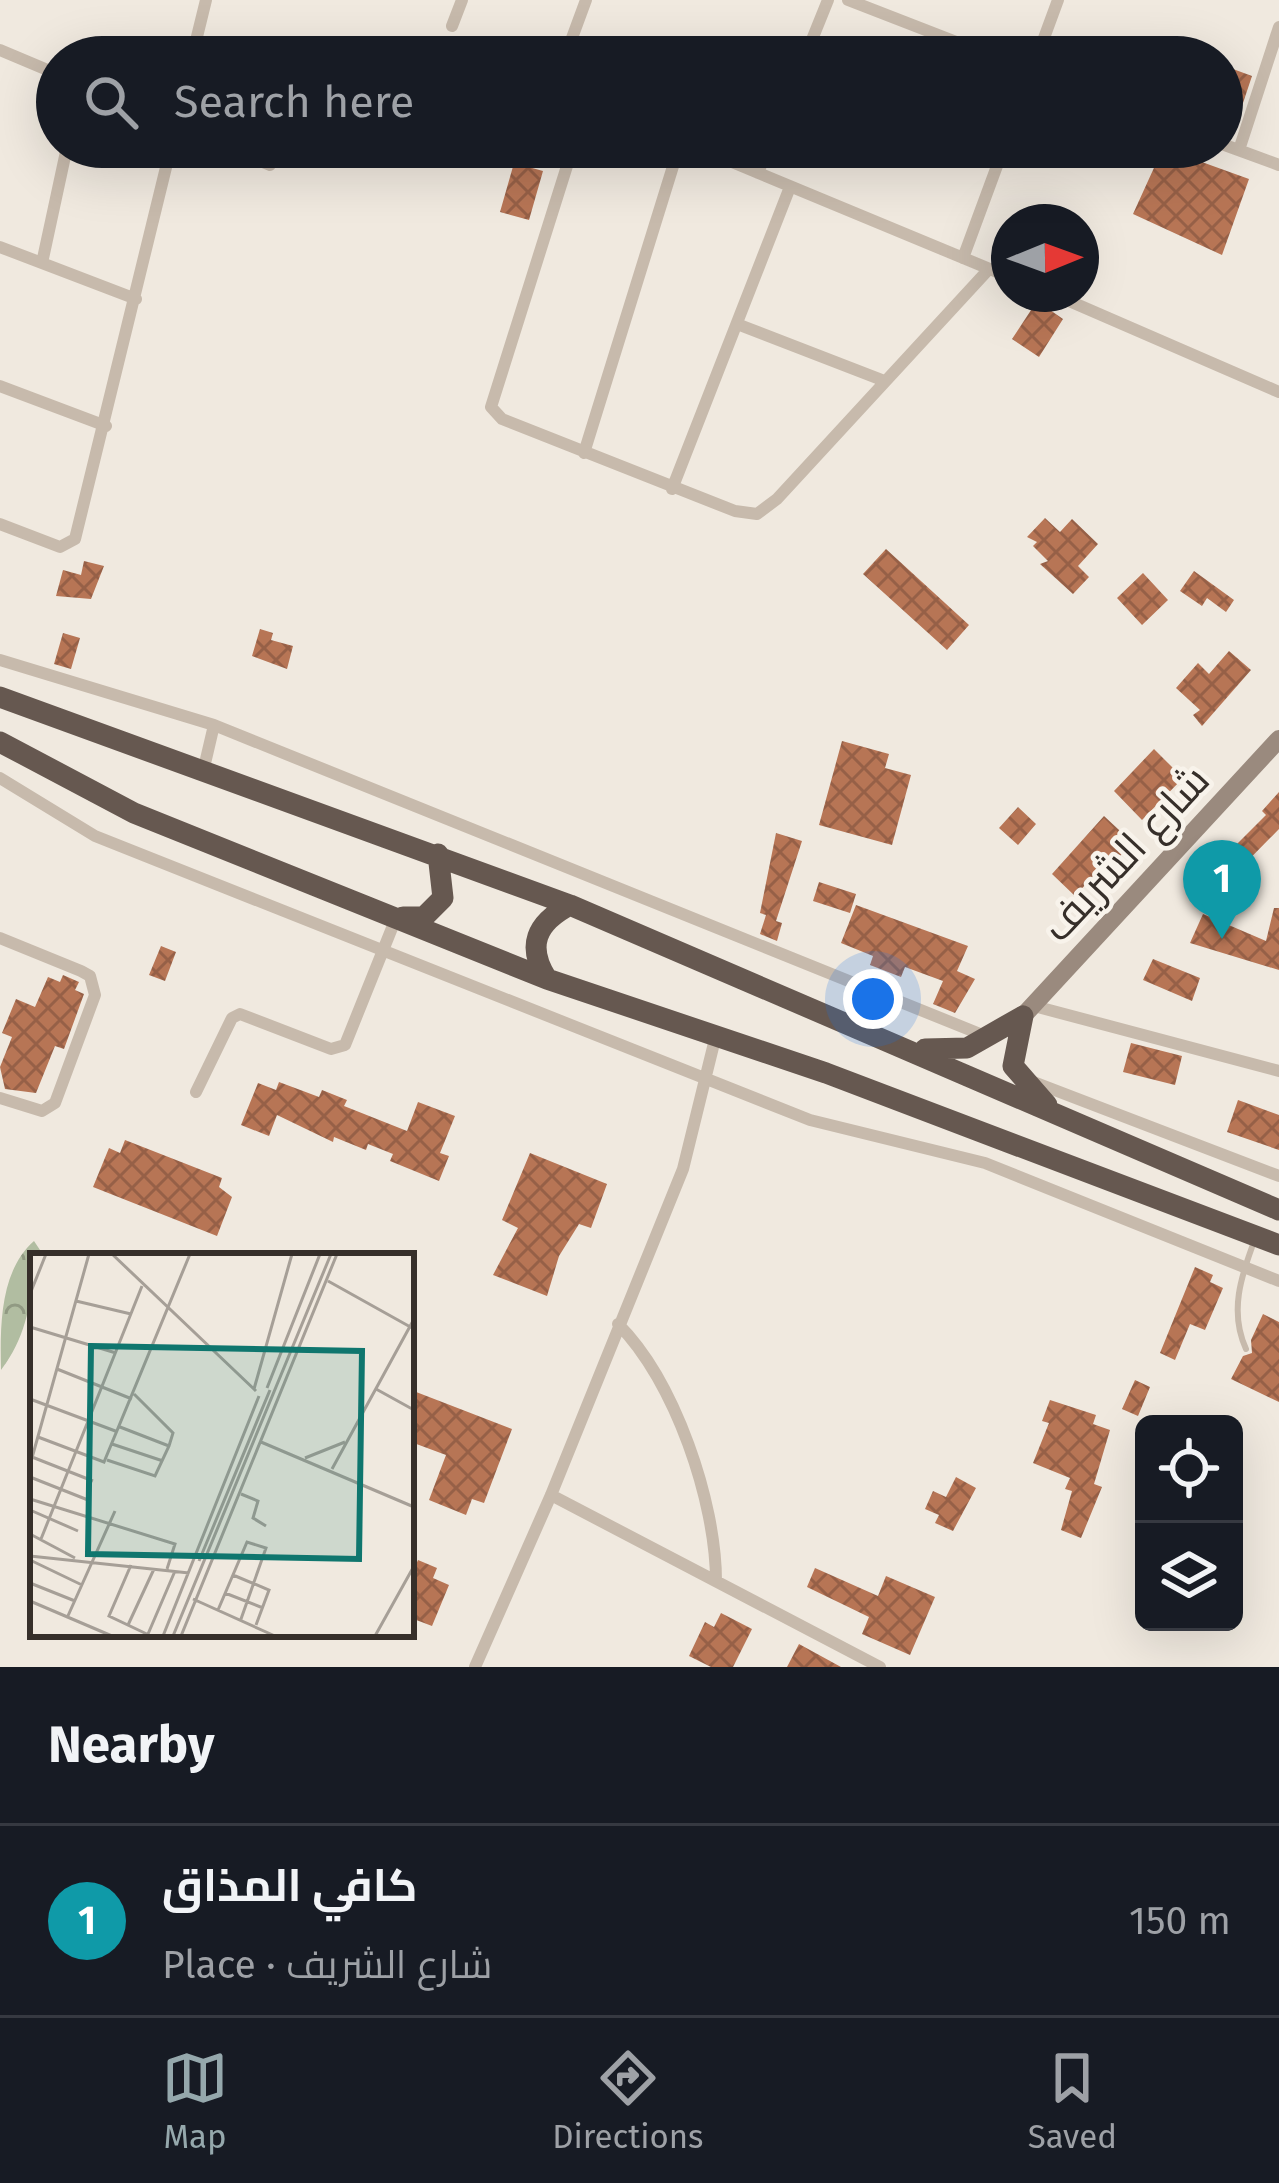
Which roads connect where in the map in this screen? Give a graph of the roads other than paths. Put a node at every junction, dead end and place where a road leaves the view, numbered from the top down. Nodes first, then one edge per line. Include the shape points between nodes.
1 (206, 0) edge
2 (462, 0) edge
3 (586, 0) edge
4 (828, 0) edge
5 (848, 0) edge
6 (1058, 0) edge
7 (452, 26) dead end
8 (1279, 27) edge
9 (197, 36) edge
10 (573, 36) edge
11 (813, 36) edge
12 (941, 36) edge
13 (1045, 36) edge
14 (0, 50) edge
15 (36, 65) edge
16 (1243, 138) edge
17 (1243, 152) edge
18 (1279, 165) edge
19 (62, 168) edge
20 (166, 168) edge
21 (566, 168) edge
22 (673, 168) edge
23 (746, 168) edge
24 (760, 168) edge
25 (996, 168) edge
26 (758, 173) junction
27 (790, 187) junction
28 (0, 247) edge
29 (963, 258) junction
30 (42, 263) junction
31 (989, 269) joint
32 (136, 299) junction
33 (1094, 312) edge
34 (736, 324) junction
35 (882, 380) junction
36 (0, 386) edge
37 (1279, 392) edge
38 (106, 426) junction
39 (584, 453) junction
40 (672, 489) junction
41 (0, 524) edge
42 (0, 660) edge
43 (0, 697) edge
44 (214, 725) junction
45 (1279, 740) edge
46 (0, 742) edge
47 (203, 772) junction
48 (0, 778) edge
49 (438, 854) junction
50 (570, 905) junction
51 (397, 916) junction
52 (0, 938) edge
53 (383, 950) junction
54 (547, 979) junction
55 (1029, 1011) junction
56 (716, 1034) junction
57 (989, 1038) junction
58 (912, 1048) junction
59 (1279, 1071) edge
60 (705, 1074) junction
61 (1018, 1077) junction
62 (196, 1092) dead end
63 (0, 1097) edge
64 (1065, 1120) junction
65 (1279, 1176) edge
66 (1279, 1210) edge
67 (1256, 1236) junction
68 (1279, 1245) edge
69 (1244, 1267) junction
70 (1279, 1281) edge
71 (618, 1324) junction
72 (1246, 1349) dead end
73 (551, 1495) junction
74 (716, 1581) junction
75 (475, 1667) edge
76 (880, 1667) edge

1 - 9 street
2 - 7 street
3 - 10 street
4 - 11 street
5 - 12 street
6 - 13 street
8 - 16 street
14 - 15 street
17 - 18 street
19 - 30 street
20 - 32 street
21 - 39 street via 491,407
22 - 39 street
23 - 26 street
24 - 26 street
25 - 29 street
26 - 27 street
27 - 29 street
27 - 34 street
28 - 30 street
29 - 31 street
30 - 32 street
31 - 35 street
32 - 38 street
33 - 37 street
34 - 35 street
34 - 40 street
35 - 40 street via 757,514
36 - 38 street
38 - 41 street via 75,539 60,547
39 - 40 street
42 - 44 street
43 - 47 highway
44 - 47 street
44 - 57 street
45 - 55 main road, شارع الشريف
46 - 51 highway via 134,813
47 - 49 highway
48 - 53 street via 95,836
49 - 50 highway
49 - 51 highway via 446,887 436,910
50 - 54 highway via 540,927 534,946
50 - 58 highway
51 - 53 street
51 - 54 highway
52 - 63 street via 81,970 95,985 55,1103 42,1111
53 - 60 street
53 - 62 street via 345,1045 331,1049 240,1014
54 - 56 highway
55 - 57 highway
55 - 59 street
55 - 61 highway via 1013,1066
56 - 60 street
56 - 67 highway
57 - 58 highway via 955,1050
58 - 64 highway
60 - 69 street via 810,1120 985,1163
60 - 71 street via 682,1169
61 - 64 highway
61 - 65 street
64 - 66 highway
67 - 68 highway
67 - 69 lane
69 - 70 street
69 - 72 lane via 1237,1329
71 - 73 street
71 - 74 street via 656,1375 712,1514
73 - 74 street
73 - 75 street
74 - 76 street

